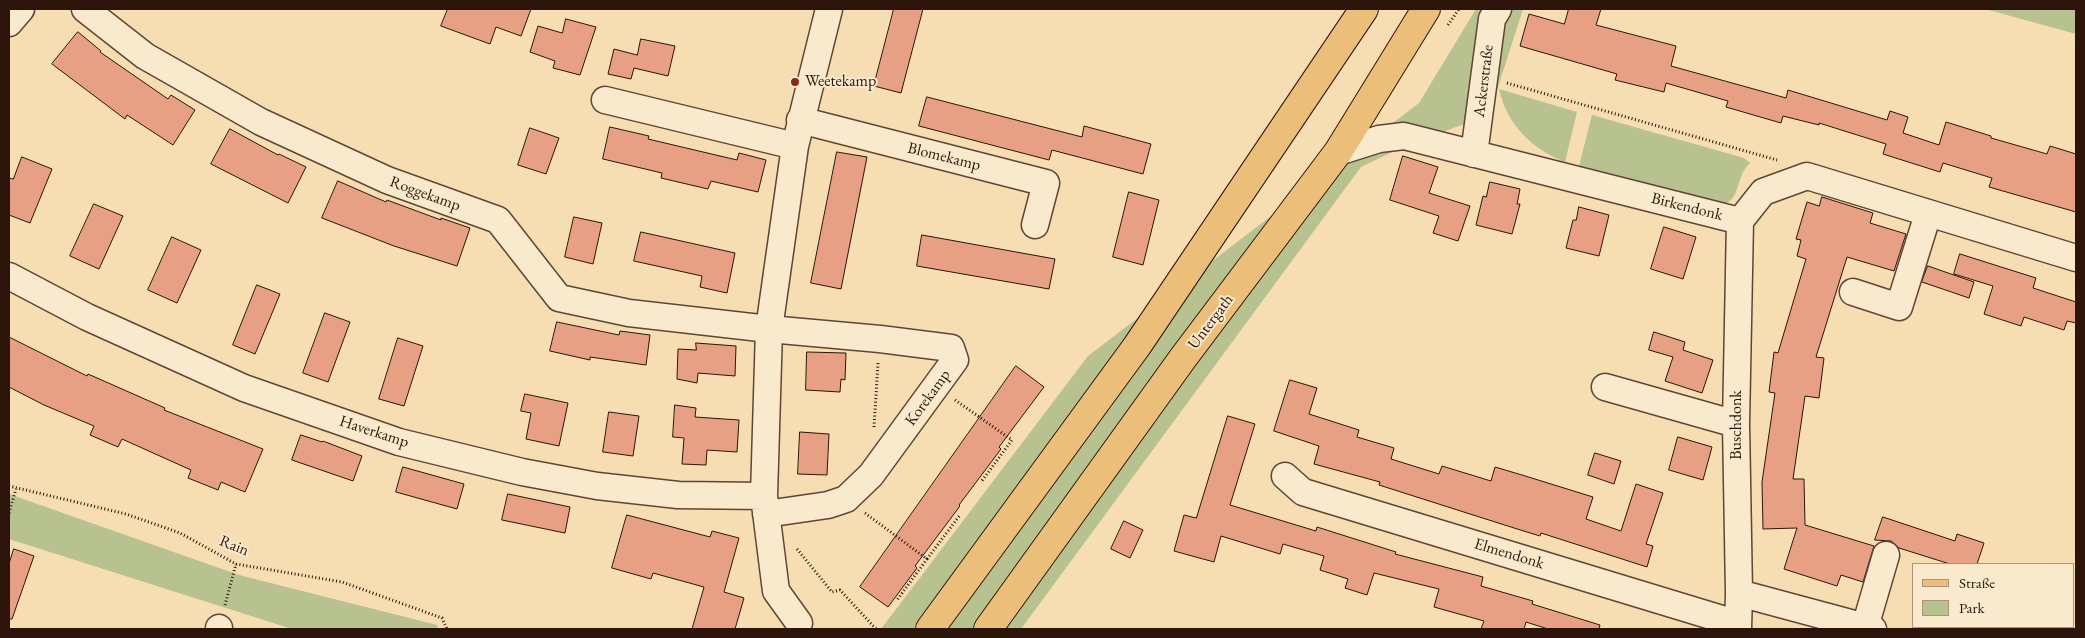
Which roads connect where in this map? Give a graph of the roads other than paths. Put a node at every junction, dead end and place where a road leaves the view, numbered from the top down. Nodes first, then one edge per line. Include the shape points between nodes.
1 (21, 9) edge
2 (85, 9) edge
3 (829, 9) edge
4 (1364, 9) edge
5 (1426, 9) edge
6 (1498, 9) edge
7 (9, 23) edge
8 (605, 100) dead end
9 (800, 120) junction
10 (795, 146) junction
11 (1338, 152) junction
12 (1474, 154) junction
13 (1928, 214) junction
14 (1740, 221) junction
15 (1035, 225) dead end
16 (2076, 258) edge
17 (9, 276) edge
18 (1853, 292) dead end
19 (769, 329) junction
20 (1605, 387) dead end
21 (1736, 424) junction
22 (1285, 476) dead end
23 (765, 505) junction
24 (1892, 557) dead end
25 (1740, 593) junction
26 (799, 623) dead end
27 (1738, 627) edge
28 (1872, 628) edge
29 (930, 629) edge
30 (988, 629) edge

1 - 7 street
2 - 19 street, Roggekamp via 145,56 261,122 387,180 498,220 559,298 629,313
3 - 9 street
4 - 29 main road via 1137,346
5 - 11 main road, Untergath
6 - 12 street, Ackerstraße via 1492,19
8 - 10 street
9 - 10 street
9 - 15 street, Blomekamp via 1046,184
10 - 19 street
11 - 12 street, Birkendonk via 1379,139 1404,136
11 - 30 main road, Untergath
12 - 14 street, Birkendonk
13 - 14 street, Birkendonk via 1807,176 1763,192
13 - 16 street
13 - 18 street via 1899,307
14 - 21 street, Buschdonk
17 - 23 street, Haverkamp via 87,317 244,388 399,442 522,472 597,486
19 - 23 street
19 - 23 street, Korekamp via 880,338 951,348 955,360 871,475 846,499 828,506
20 - 21 street
21 - 25 street, Buschdonk
22 - 27 street, Elmendonk via 1303,492
23 - 26 street via 776,591
24 - 28 street
25 - 27 street, Buschdonk
25 - 28 street

